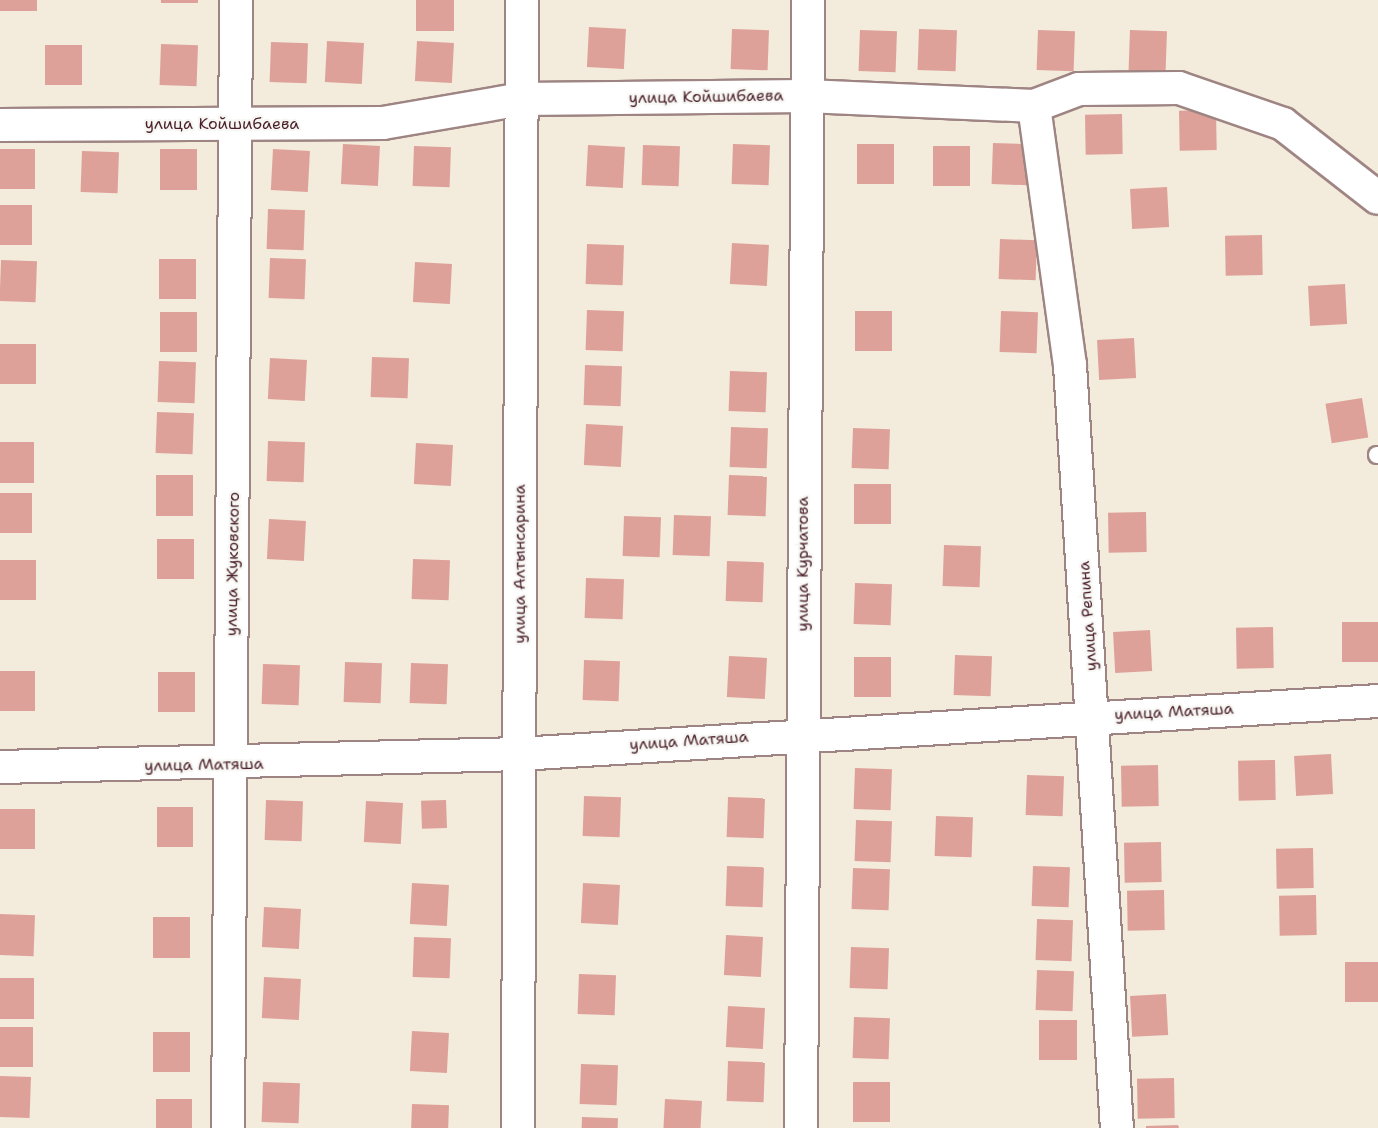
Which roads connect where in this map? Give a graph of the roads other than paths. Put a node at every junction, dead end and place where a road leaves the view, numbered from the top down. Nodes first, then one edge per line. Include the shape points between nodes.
1 (236, 0) edge
2 (522, 0) edge
3 (808, 0) edge
4 (806, 96) junction
5 (522, 99) junction
6 (1034, 106) junction
7 (238, 124) junction
8 (0, 125) edge
9 (1378, 198) edge
10 (1378, 701) edge
11 (1096, 716) junction
12 (802, 733) junction
13 (519, 754) junction
14 (230, 765) junction
15 (0, 767) edge
16 (228, 1128) edge
17 (518, 1128) edge
18 (801, 1128) edge
19 (1117, 1128) edge

1 - 7 street, улица Жуковского
2 - 5 street, улица Алтынсарина
3 - 4 street, улица Курчатова
4 - 5 street, улица Койшибаева
4 - 6 street, улица Койшибаева
4 - 12 street, улица Курчатова
5 - 7 street, улица Койшибаева via 383,123
5 - 13 street, улица Алтынсарина
6 - 9 street, улица Койшибаева via 1079,89 1179,87 1283,124
6 - 11 street, улица Репина via 1070,365
7 - 8 street, улица Койшибаева
7 - 14 street, улица Жуковского
10 - 11 street, улица Матяша
11 - 12 street, улица Матяша
11 - 19 street, улица Репина
12 - 13 street, улица Матяша
12 - 18 street, улица Курчатова
13 - 14 street, улица Матяша
13 - 17 street, улица Алтынсарина
14 - 15 street, улица Матяша
14 - 16 street, улица Жуковского

